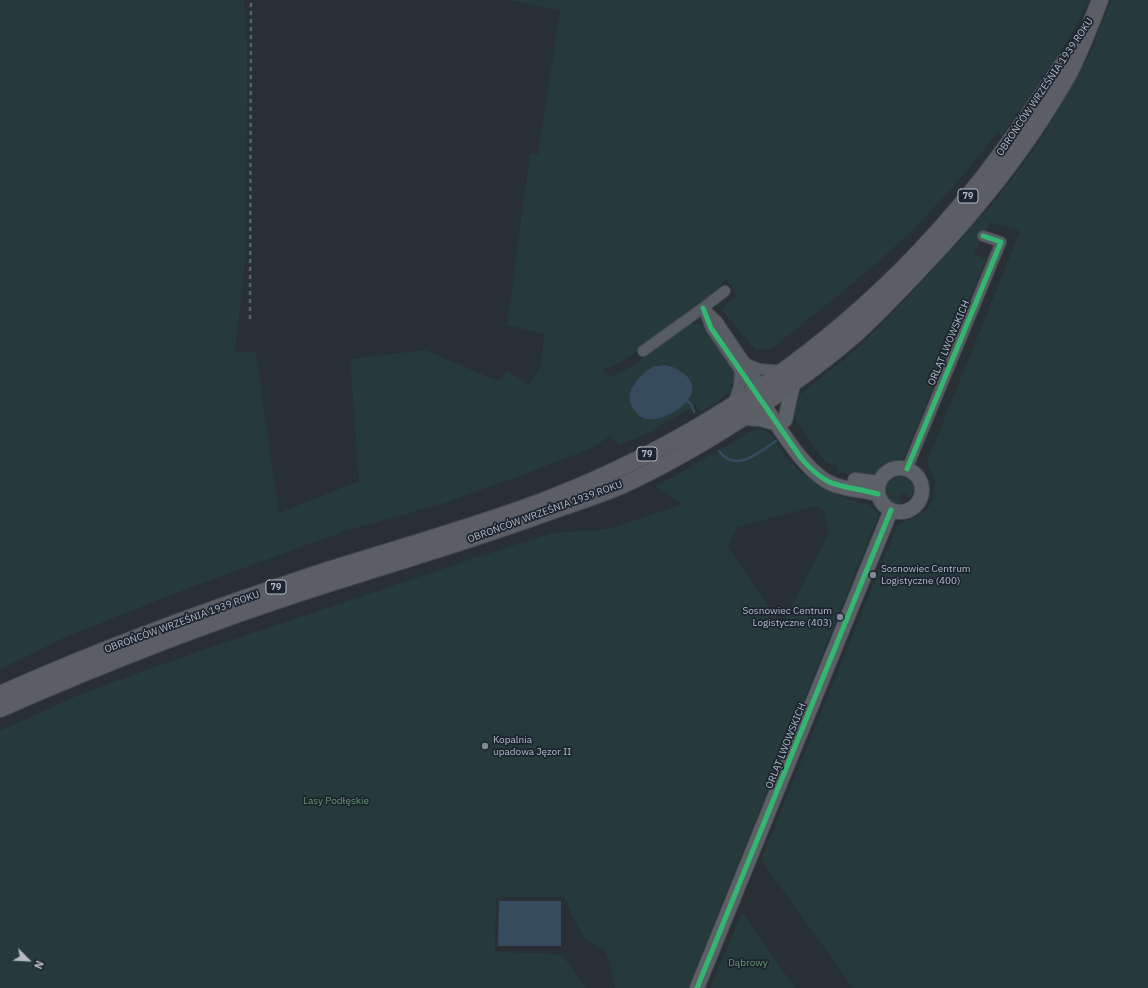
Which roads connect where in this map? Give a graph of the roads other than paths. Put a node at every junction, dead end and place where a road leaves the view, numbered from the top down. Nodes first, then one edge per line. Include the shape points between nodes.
1 (1097, 7) edge
2 (983, 236) dead end
3 (726, 290) dead end
4 (703, 308) junction
5 (643, 351) dead end
6 (744, 367) junction
7 (782, 371) junction
8 (793, 384) junction
9 (758, 388) junction
10 (767, 402) junction
11 (732, 405) junction
12 (743, 418) junction
13 (782, 422) junction
14 (907, 469) junction
15 (878, 488) junction
16 (891, 510) junction
17 (0, 694) edge
18 (0, 709) edge
19 (696, 988) edge

1 - 7 main road, OBROŃCÓW WRZEŚNIA 1939 ROKU / 79 via 1072,50 1012,139 958,208 884,287
1 - 8 main road, OBROŃCÓW WRZEŚNIA 1939 ROKU / 79 via 1078,54 1054,99 1022,147 979,203 927,262 867,323
2 - 14 street, ORLĄT LWOWSKICH via 1001,242
3 - 4 street
4 - 5 street
4 - 6 street via 711,328
6 - 7 street
6 - 9 street
6 - 11 street
7 - 9 main road, OBROŃCÓW WRZEŚNIA 1939 ROKU / 79
8 - 10 main road, OBROŃCÓW WRZEŚNIA 1939 ROKU / 79
8 - 13 street
9 - 10 street
9 - 11 main road, OBROŃCÓW WRZEŚNIA 1939 ROKU / 79
10 - 12 main road, OBROŃCÓW WRZEŚNIA 1939 ROKU / 79
10 - 13 street
11 - 17 main road, OBROŃCÓW WRZEŚNIA 1939 ROKU / 79 via 639,458 557,495 492,519 226,604 120,644
12 - 13 street
12 - 18 main road, OBROŃCÓW WRZEŚNIA 1939 ROKU / 79 via 689,451 602,493 493,532 230,616 99,666
13 - 15 street via 824,469 834,475
14 - 15 street via 900,467 887,472
14 - 16 street via 920,480 920,497 908,510
15 - 16 street via 882,504
16 - 19 street, ORLĄT LWOWSKICH

